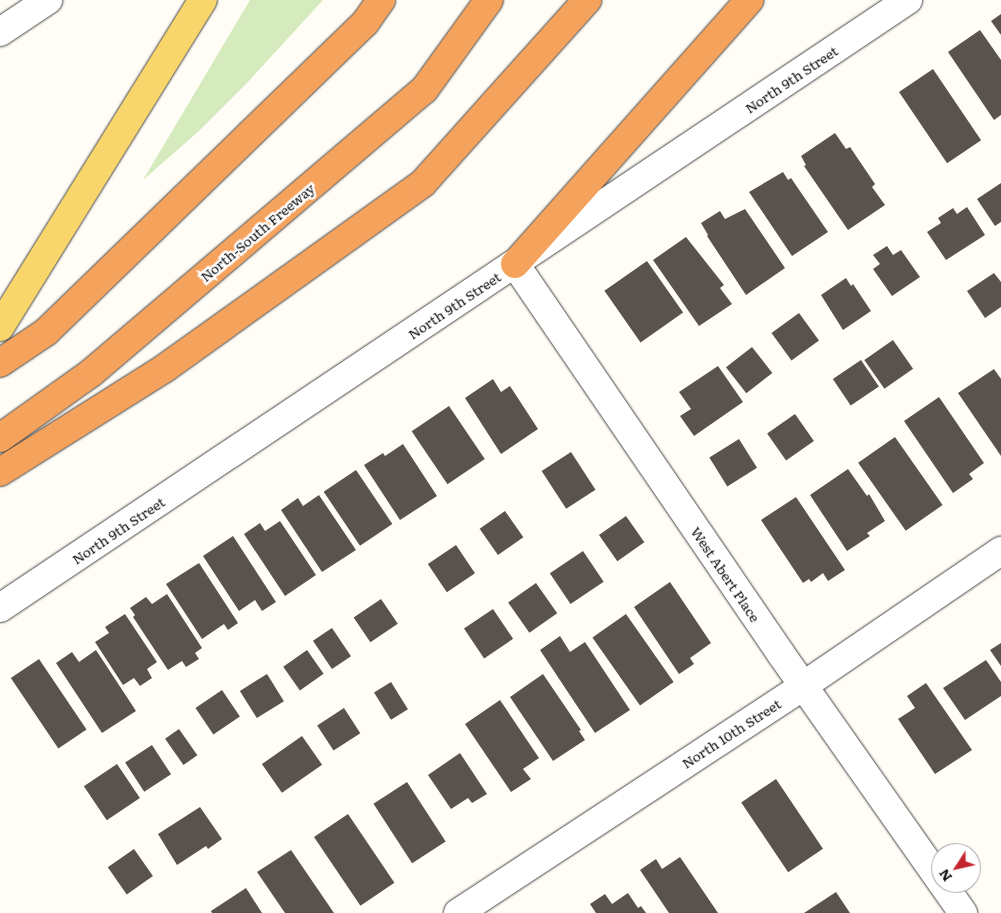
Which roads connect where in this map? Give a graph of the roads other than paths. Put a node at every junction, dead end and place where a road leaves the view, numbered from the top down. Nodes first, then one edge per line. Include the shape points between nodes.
1 (48, 0) edge
2 (203, 0) edge
3 (381, 0) edge
4 (489, 0) edge
5 (587, 0) edge
6 (749, 0) edge
7 (908, 0) edge
8 (0, 32) edge
9 (514, 264) junction
10 (0, 328) edge
11 (0, 363) edge
12 (0, 438) edge
13 (0, 472) edge
14 (1001, 551) edge
15 (0, 608) edge
16 (803, 686) junction
17 (931, 869) edge
18 (948, 893) edge
19 (458, 913) edge
20 (963, 913) edge

1 - 8 street
2 - 10 main road
3 - 11 highway via 365,23 46,332
4 - 12 highway, North-South Freeway via 424,90 91,373
5 - 13 highway via 423,183 165,368
6 - 9 highway
7 - 9 street, North 9th Street
9 - 15 street, North 9th Street
9 - 16 street, West Abert Place
14 - 16 street, North 10th Street
16 - 17 street, West Abert Place
16 - 19 street, North 10th Street
18 - 20 street, West Abert Place

